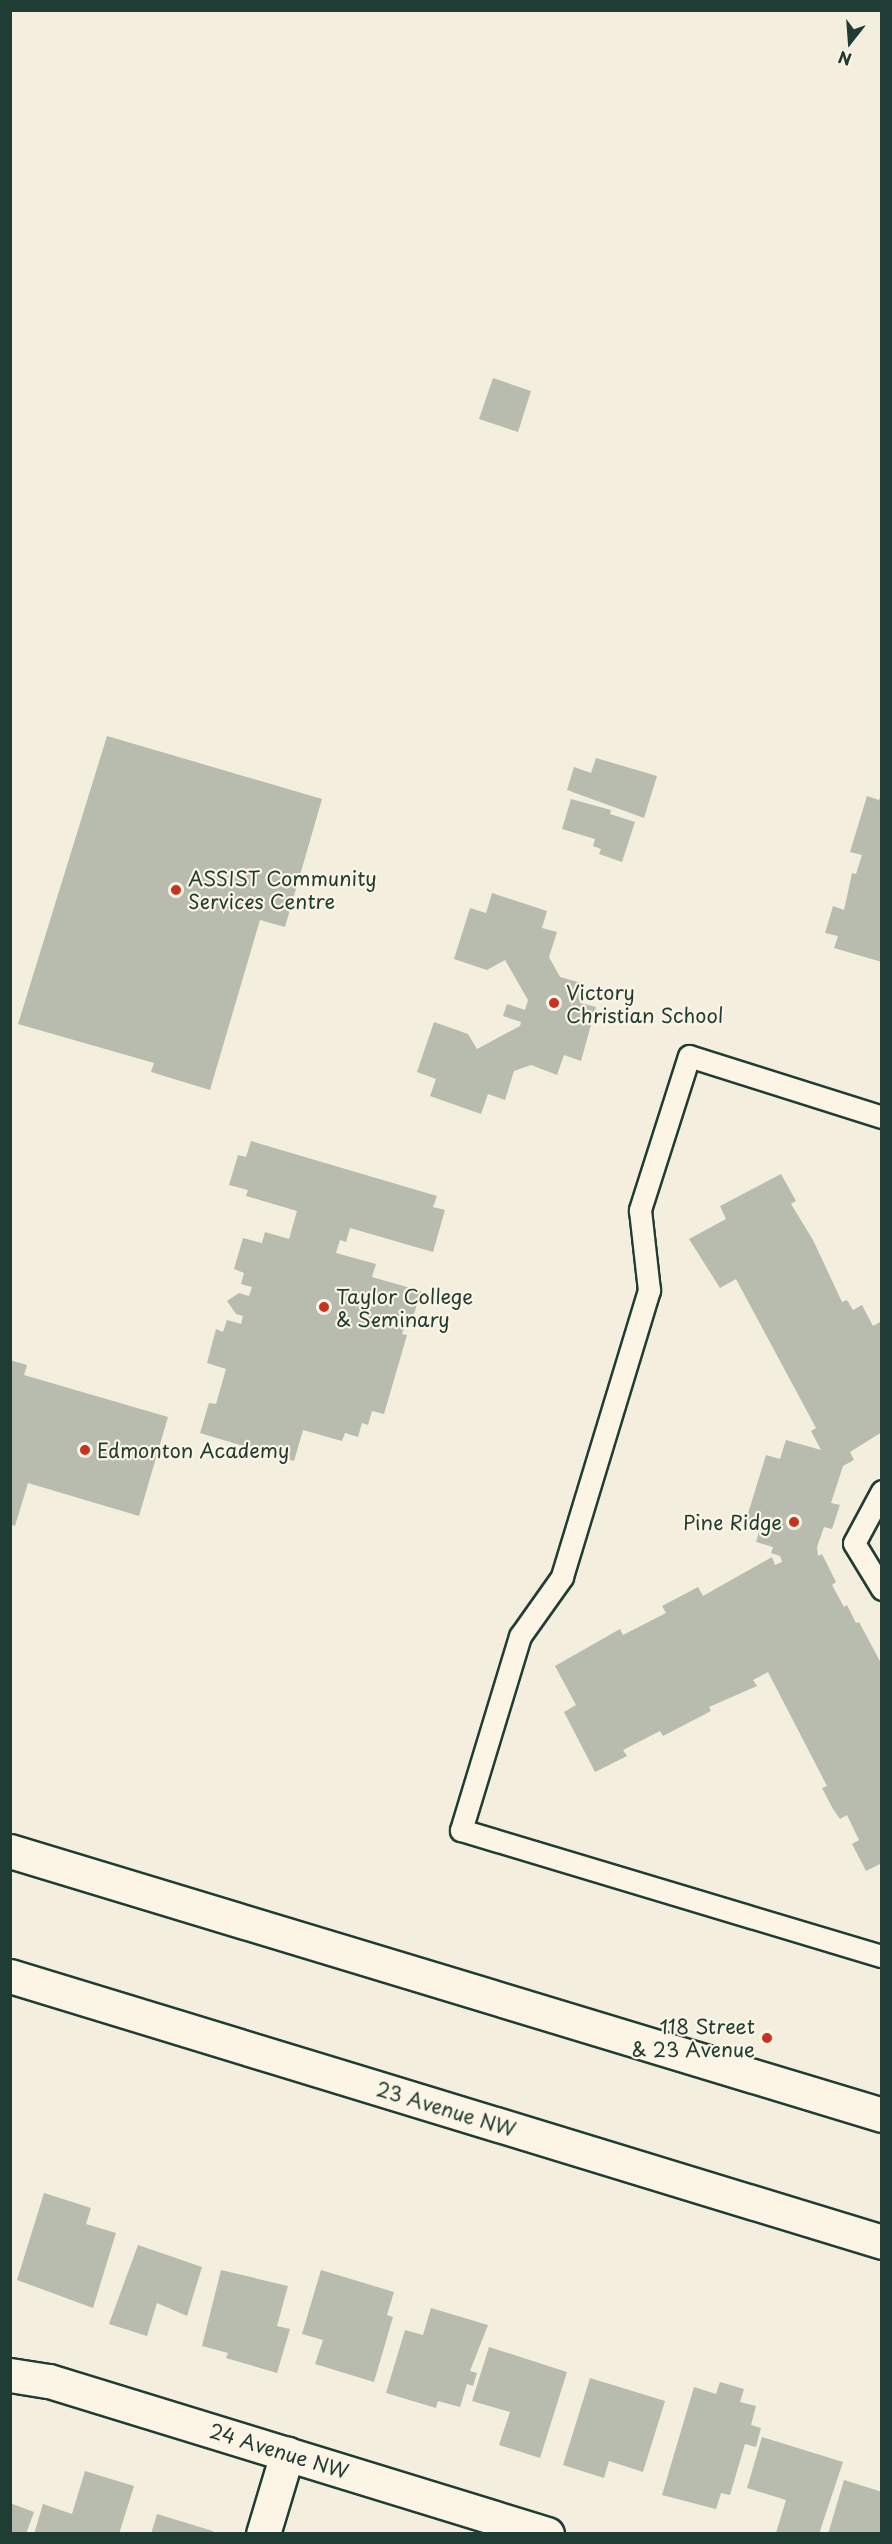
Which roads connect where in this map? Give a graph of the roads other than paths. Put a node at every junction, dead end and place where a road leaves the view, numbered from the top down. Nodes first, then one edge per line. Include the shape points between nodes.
1 (882, 1117) edge
2 (882, 1491) edge
3 (882, 1588) edge
4 (14, 1853) edge
5 (882, 1956) edge
6 (10, 1976) edge
7 (882, 2115) edge
8 (882, 2242) edge
9 (10, 2375) edge
10 (287, 2454) junction
11 (263, 2534) edge
12 (547, 2534) edge

1 - 5 lane via 689,1056 640,1210 649,1290 562,1577 520,1636 461,1830
2 - 3 lane via 854,1543
4 - 7 main road
6 - 8 main road, 23 Avenue NW
9 - 10 main road, 24 Avenue NW via 49,2381
10 - 11 main road
10 - 12 main road, 24 Avenue NW

